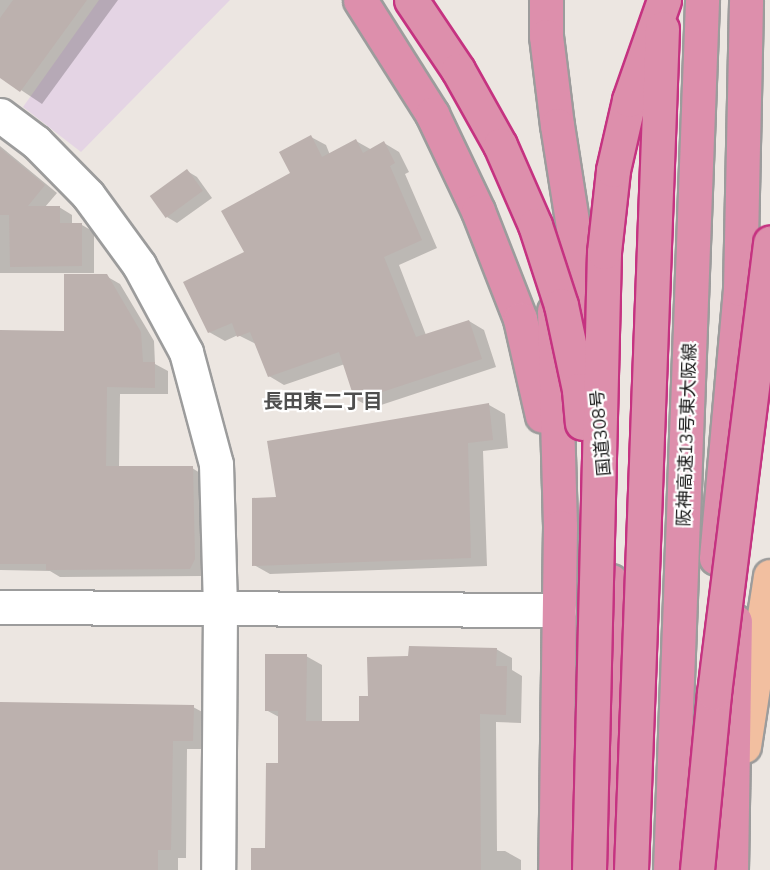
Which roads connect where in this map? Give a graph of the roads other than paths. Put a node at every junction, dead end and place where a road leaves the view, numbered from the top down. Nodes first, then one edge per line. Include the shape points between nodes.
1 (360, 0) edge
2 (411, 0) edge
3 (546, 0) edge
4 (663, 0) edge
5 (702, 0) edge
6 (746, 0) edge
7 (546, 36) junction
8 (0, 115) edge
9 (770, 242) edge
10 (740, 289) junction
11 (770, 314) edge
12 (741, 472) junction
13 (560, 527) junction
14 (595, 574) junction
15 (770, 576) edge
16 (0, 607) edge
17 (220, 608) junction
18 (559, 610) junction
19 (756, 610) edge
20 (218, 870) edge
21 (555, 870) edge
22 (589, 870) edge
23 (610, 870) edge
24 (630, 870) edge
25 (670, 870) edge
26 (697, 870) edge
27 (707, 870) edge
28 (733, 870) edge

1 - 13 highway via 432,114 478,211 520,319 544,422
2 - 14 highway, bridge via 458,70 500,145 535,225 557,294 579,390
3 - 7 highway, 国道308号
4 - 14 highway, bridge via 628,100 613,170 604,252
4 - 24 highway, bridge
5 - 25 highway, 阪神高速13号東大阪線
6 - 10 highway
7 - 13 highway
7 - 23 highway, 国道308号 via 598,394 608,503 612,610
8 - 17 street via 36,142 88,195 139,265 186,352 216,464
9 - 12 highway, bridge
10 - 19 highway
10 - 27 highway via 711,611
11 - 12 highway, bridge
12 - 26 highway, bridge
13 - 18 highway
14 - 22 highway, bridge
15 - 19 main road
16 - 17 street
17 - 18 street
17 - 20 street
18 - 21 highway
19 - 28 highway

